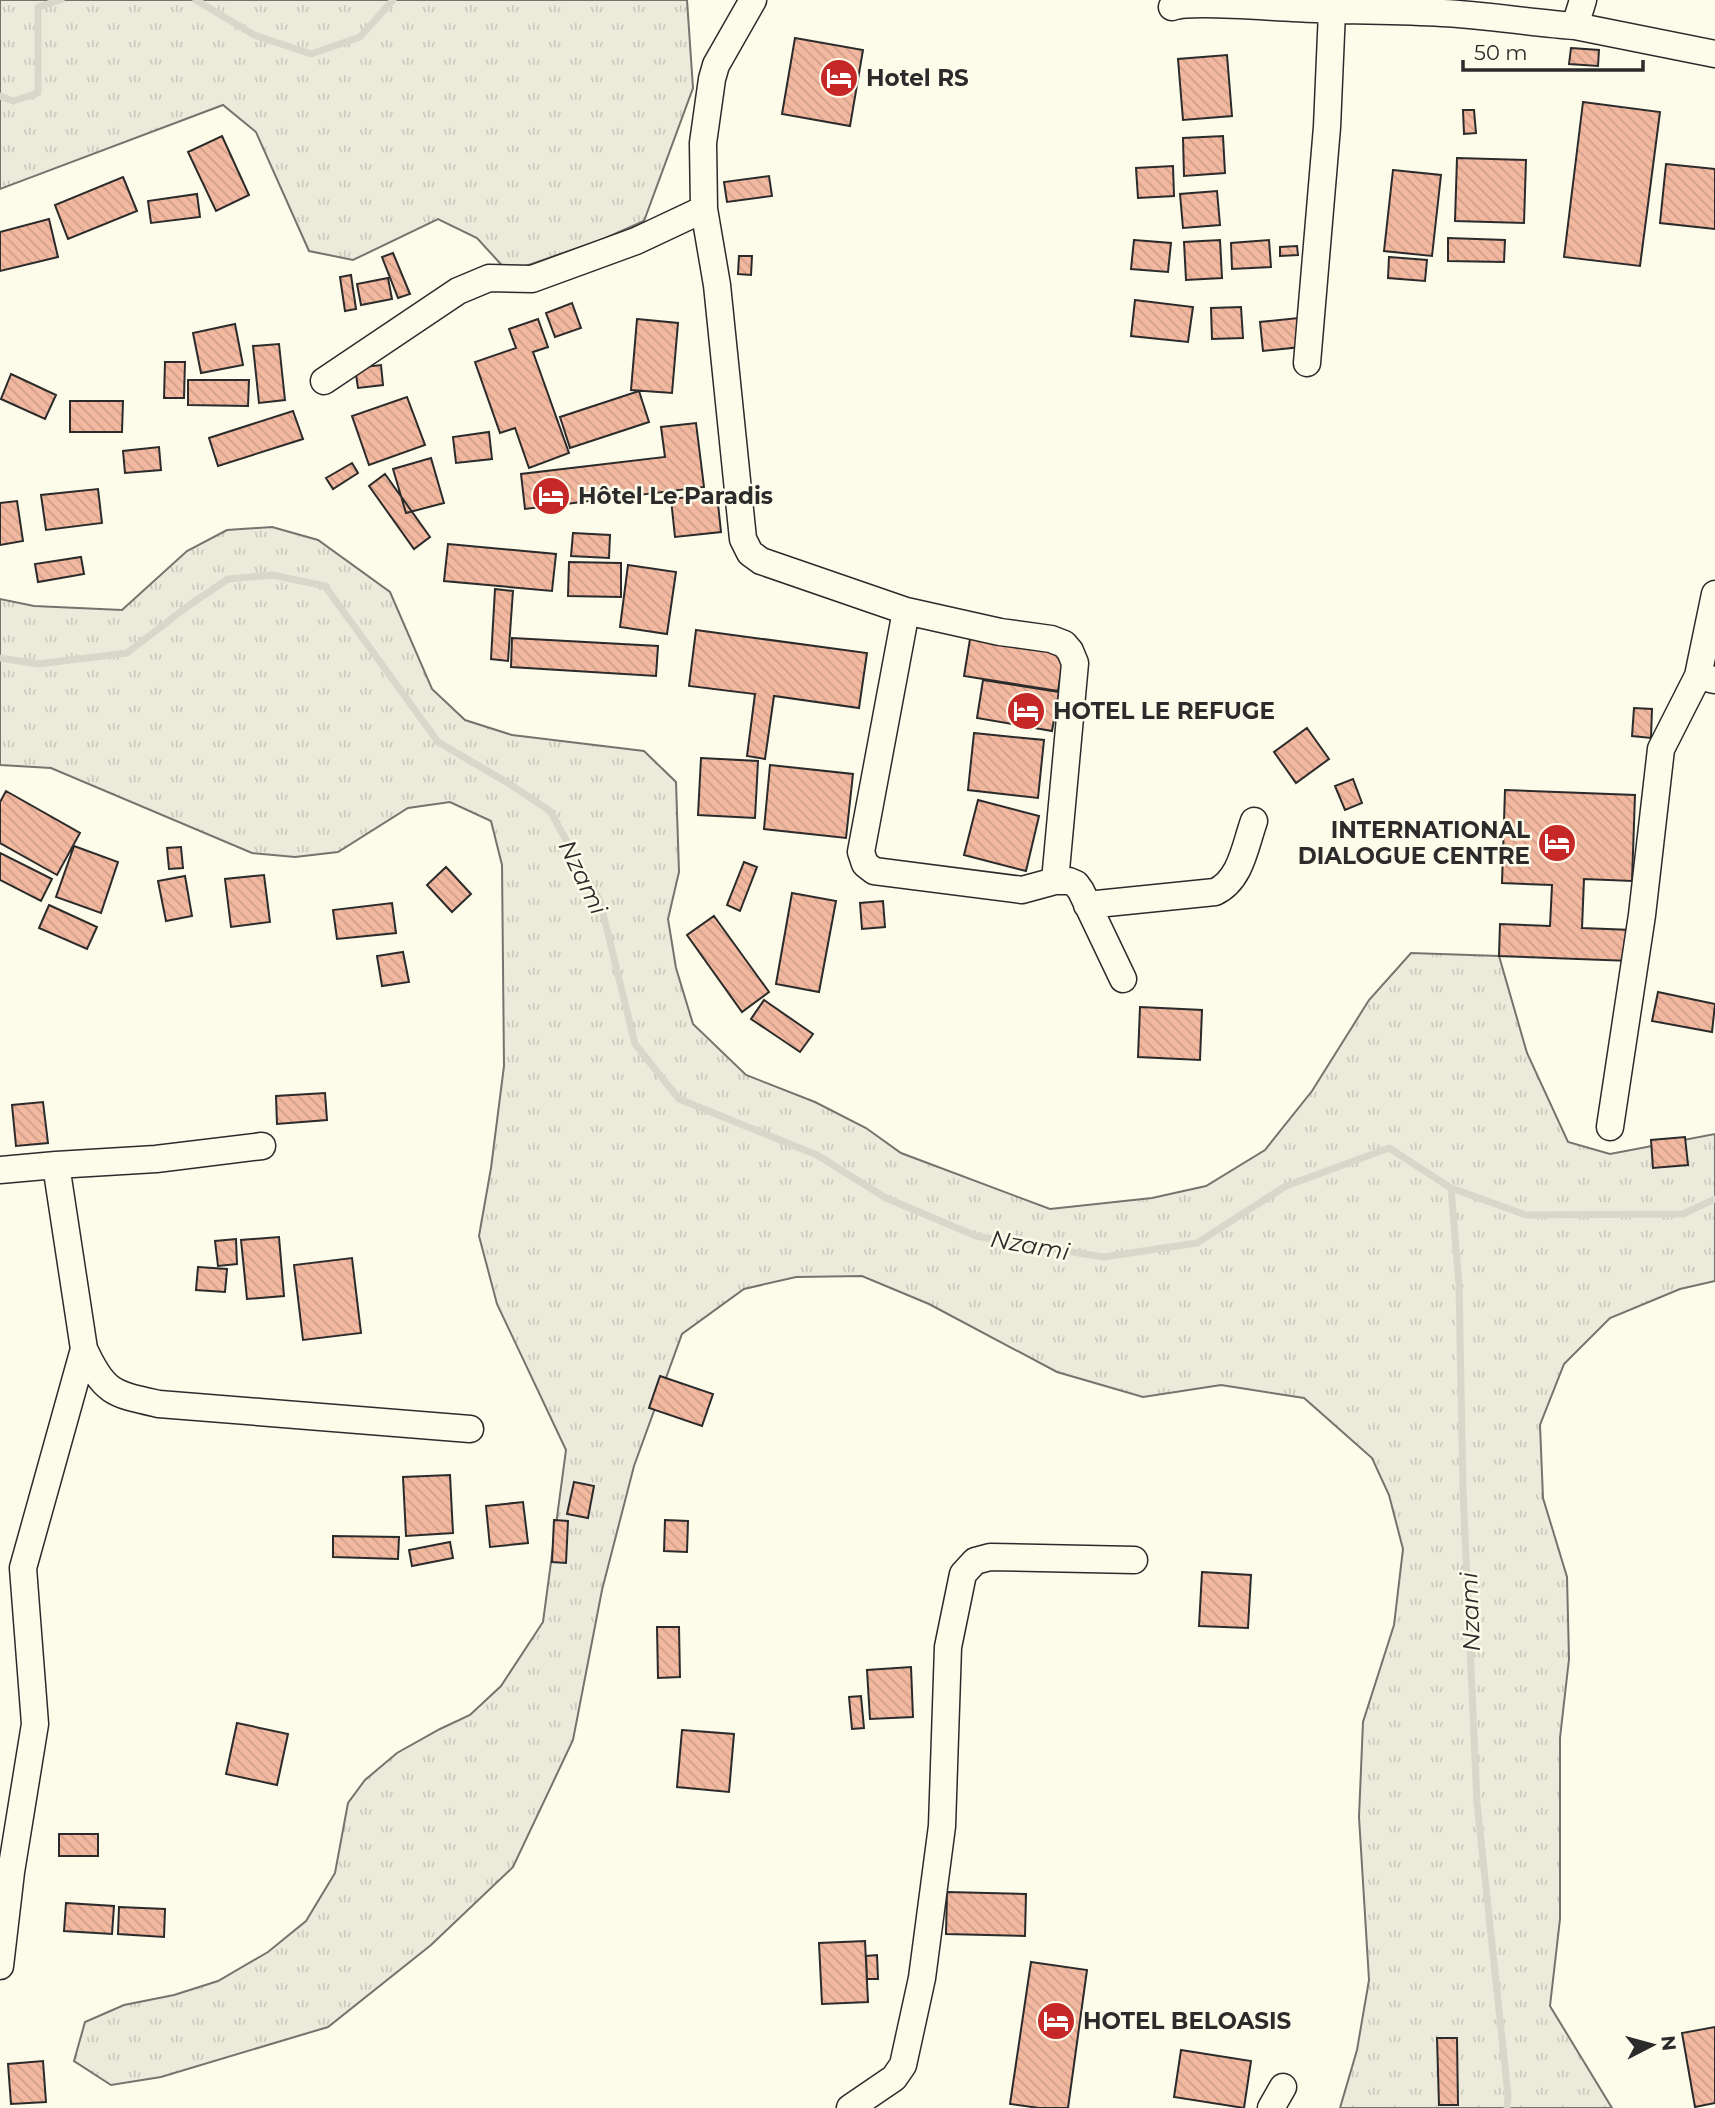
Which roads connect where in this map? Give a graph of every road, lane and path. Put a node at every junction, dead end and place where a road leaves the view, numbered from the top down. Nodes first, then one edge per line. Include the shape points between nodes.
1 (752, 0) edge
2 (1583, 0) edge
3 (1172, 7) dead end
4 (1332, 11) junction
5 (1575, 26) junction
6 (1715, 54) edge
7 (704, 209) junction
8 (1307, 363) dead end
9 (324, 381) dead end
10 (1715, 594) edge
11 (906, 611) junction
12 (1707, 678) edge
13 (1254, 821) dead end
14 (1055, 881) junction
15 (1087, 905) junction
16 (1122, 979) dead end
17 (1610, 1128) dead end
18 (262, 1146) dead end
19 (56, 1165) junction
20 (0, 1170) edge
21 (84, 1349) junction
22 (470, 1429) dead end
23 (1134, 1560) dead end
24 (0, 1966) edge
25 (853, 2108) edge

1 - 7 street via 712,79 704,143
2 - 5 street
3 - 4 street via 1204,3
4 - 5 street via 1444,13
4 - 8 street
5 - 6 street
7 - 9 street via 636,241 532,279 489,278 458,291
7 - 11 street via 717,285 743,539 750,553 761,561
10 - 12 street
11 - 14 street via 1051,639 1070,651 1075,663
11 - 14 street via 861,852 865,864 874,871 1022,890
12 - 17 street via 1661,749
13 - 15 street via 1235,877 1227,887
14 - 15 street via 1076,884
15 - 16 street
18 - 19 street
19 - 20 street
19 - 21 street
21 - 22 street via 107,1387 123,1396 159,1404
21 - 24 street via 23,1568 36,1724
23 - 25 street via 990,1557 975,1561 964,1574 948,1647 942,1826 922,1978 903,2065 894,2078

